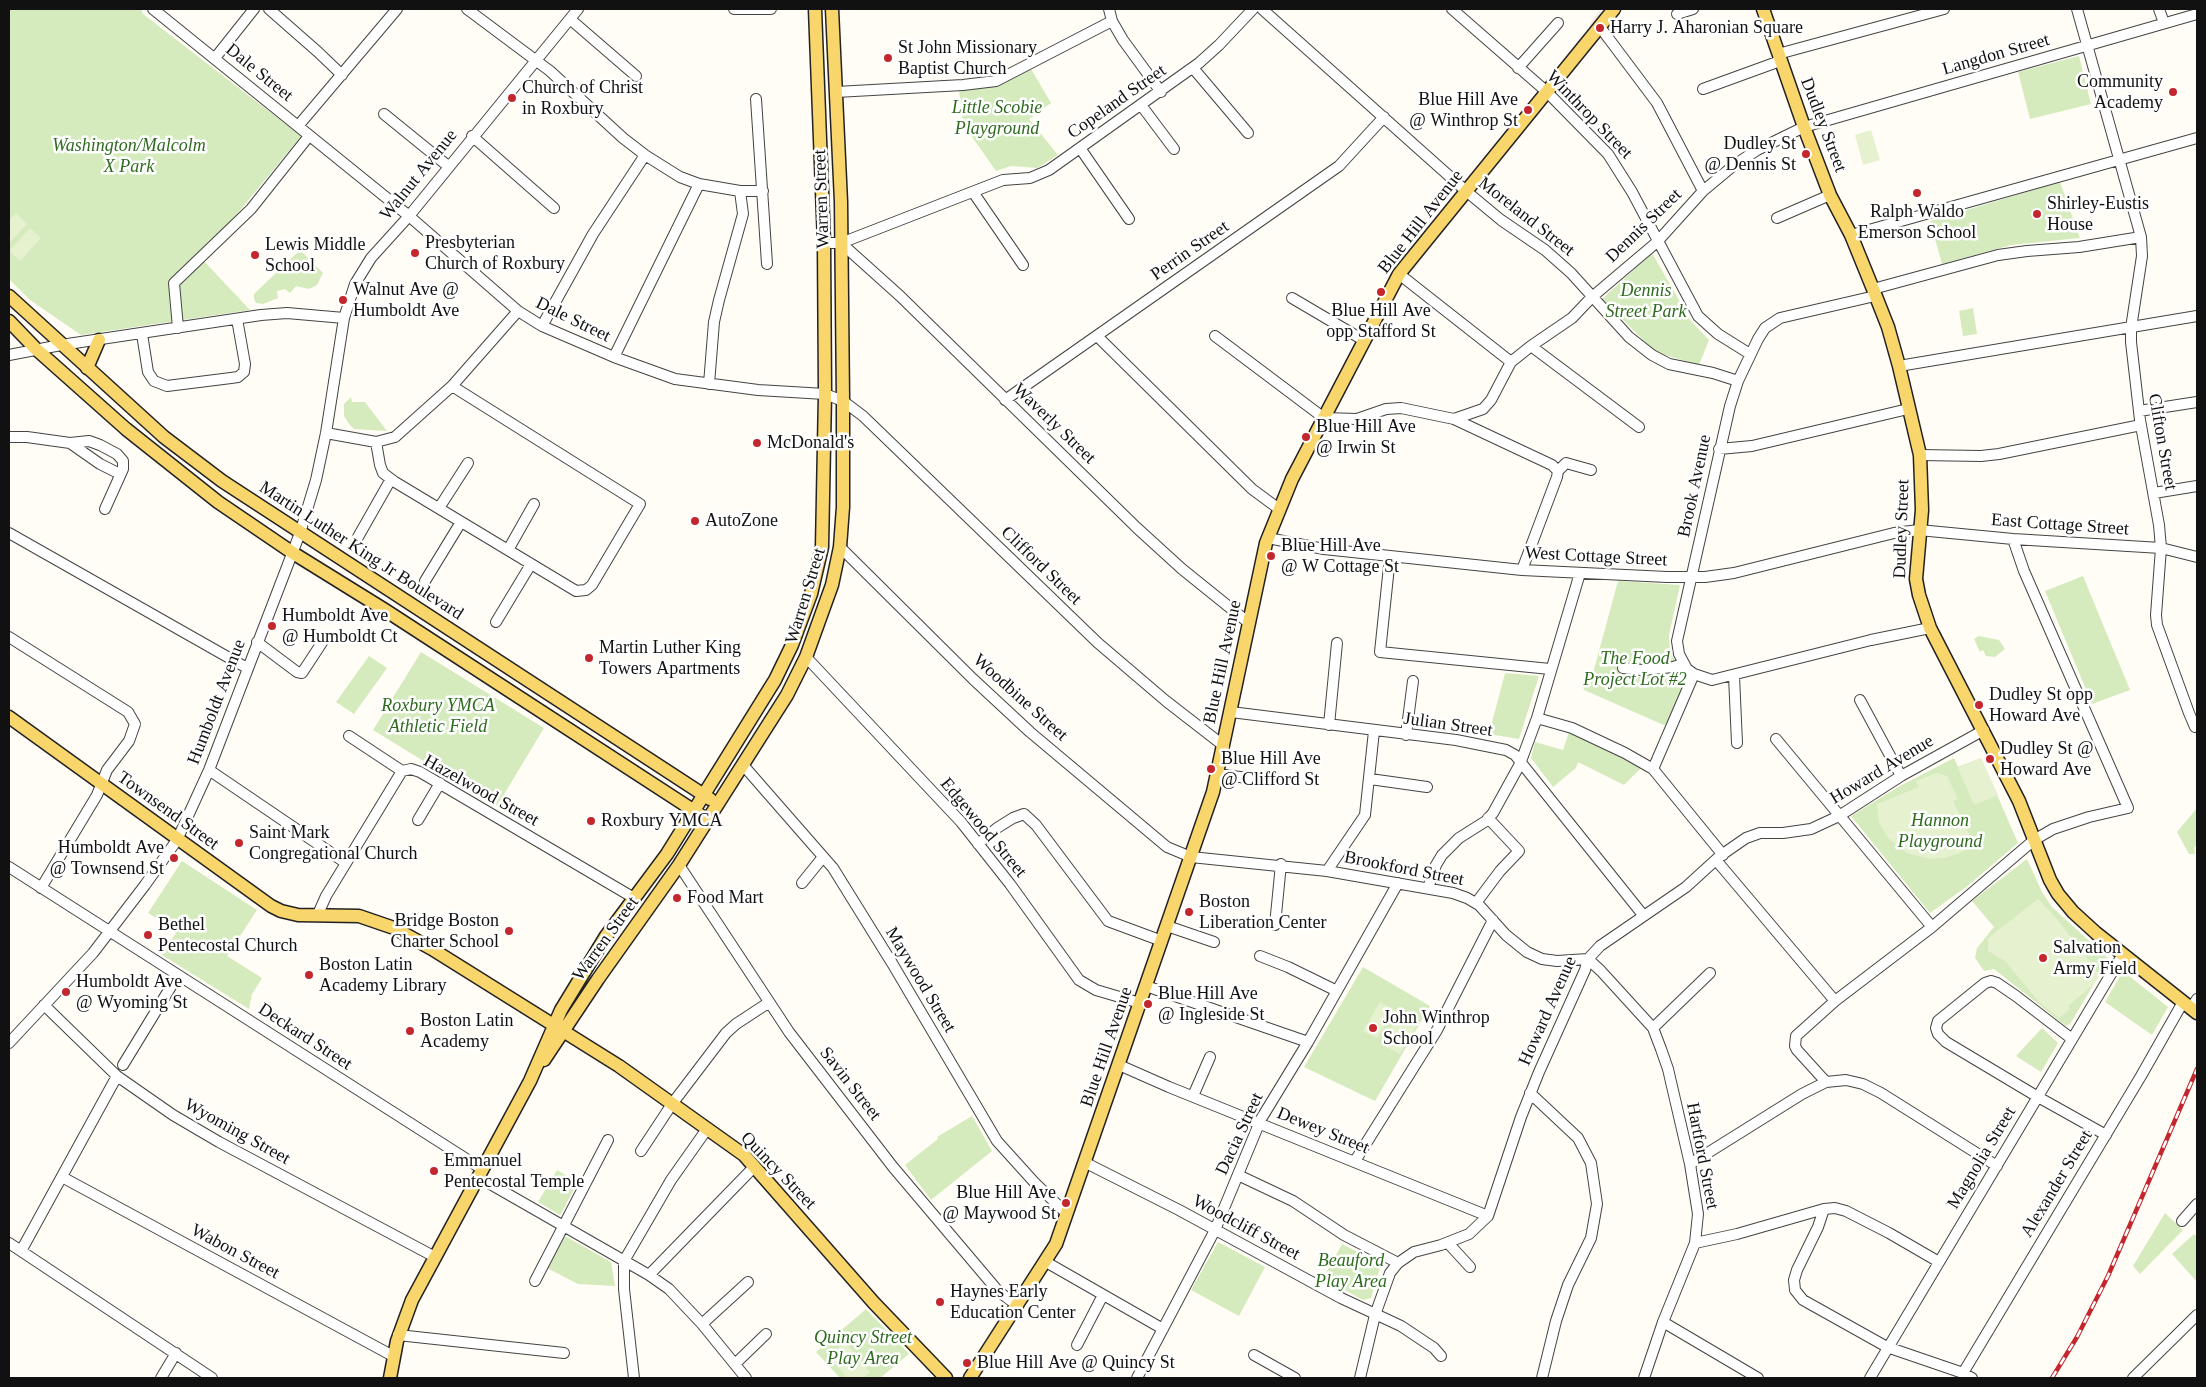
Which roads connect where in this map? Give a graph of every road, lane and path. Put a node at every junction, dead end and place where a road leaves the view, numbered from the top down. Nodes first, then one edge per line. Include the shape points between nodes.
1 (153, 9) edge
2 (254, 9) edge
3 (268, 9) edge
4 (396, 9) edge
5 (467, 9) edge
6 (578, 9) edge
7 (734, 9) edge
8 (771, 9) edge
9 (815, 9) edge
10 (832, 9) edge
11 (1109, 9) edge
12 (1253, 9) edge
13 (1262, 9) edge
14 (1452, 9) edge
15 (1693, 9) edge
16 (1763, 9) edge
17 (1944, 9) edge
18 (2077, 9) edge
19 (2159, 9) edge
20 (1610, 10) edge
21 (1677, 14) dead end
22 (2197, 14) edge
23 (570, 19) junction
24 (1112, 21) junction
25 (2164, 23) junction
26 (1558, 24) dead end
27 (1600, 27) junction
28 (2088, 45) junction
29 (215, 58) junction
30 (1779, 58) junction
31 (535, 60) junction
32 (1193, 68) junction
33 (1518, 68) junction
34 (342, 76) junction
35 (636, 76) dead end
36 (1703, 88) dead end
37 (836, 92) junction
38 (1161, 92) junction
39 (1547, 92) junction
40 (756, 99) dead end
41 (1141, 105) junction
42 (384, 114) dead end
43 (1384, 117) junction
44 (298, 126) junction
45 (1804, 127) junction
46 (1248, 133) dead end
47 (309, 136) junction
48 (472, 136) junction
49 (2197, 138) edge
50 (1080, 148) junction
51 (1174, 149) dead end
52 (645, 155) junction
53 (2120, 159) junction
54 (448, 166) junction
55 (699, 184) junction
56 (740, 191) junction
57 (763, 191) junction
58 (1466, 191) junction
59 (1703, 191) junction
60 (973, 192) junction
61 (1830, 195) junction
62 (554, 208) dead end
63 (409, 216) junction
64 (1777, 218) dead end
65 (1129, 219) dead end
66 (1851, 235) junction
67 (2141, 237) junction
68 (1657, 242) junction
69 (824, 243) junction
70 (841, 243) junction
71 (767, 264) dead end
72 (1023, 265) dead end
73 (1399, 274) junction
74 (1874, 292) junction
75 (9, 296) edge
76 (1292, 298) dead end
77 (1592, 298) junction
78 (518, 311) junction
79 (2197, 316) edge
80 (344, 318) junction
81 (237, 319) junction
82 (9, 321) edge
83 (542, 326) junction
84 (178, 328) junction
85 (2131, 328) junction
86 (142, 334) junction
87 (1097, 336) junction
88 (1215, 336) dead end
89 (99, 340) junction
90 (1364, 341) junction
91 (61, 344) junction
92 (1531, 346) junction
93 (36, 349) junction
94 (9, 354) edge
95 (1750, 354) junction
96 (614, 357) junction
97 (1511, 362) junction
98 (1899, 366) junction
99 (87, 368) junction
100 (1738, 381) junction
101 (709, 384) junction
102 (452, 386) junction
103 (825, 394) junction
104 (843, 400) junction
105 (1005, 400) junction
106 (2197, 402) edge
107 (1908, 409) junction
108 (2139, 411) junction
109 (1324, 418) junction
110 (1454, 419) junction
111 (2141, 425) junction
112 (1639, 427) dead end
113 (326, 433) junction
114 (9, 437) edge
115 (376, 442) junction
116 (70, 443) junction
117 (1719, 449) junction
118 (1920, 455) junction
119 (468, 463) dead end
120 (1591, 470) dead end
121 (1558, 471) junction
122 (120, 474) junction
123 (392, 479) junction
124 (2197, 486) edge
125 (2154, 493) junction
126 (534, 504) dead end
127 (439, 508) junction
128 (105, 509) dead end
129 (1279, 509) junction
130 (461, 522) junction
131 (1919, 530) junction
132 (9, 533) edge
133 (300, 533) junction
134 (358, 537) dead end
135 (1268, 538) junction
136 (2013, 539) junction
137 (840, 547) junction
138 (2161, 548) junction
139 (508, 550) junction
140 (293, 553) junction
141 (1390, 557) junction
142 (2197, 557) edge
143 (531, 564) junction
144 (1522, 570) junction
145 (1580, 573) junction
146 (1692, 577) junction
147 (425, 581) dead end
148 (496, 622) dead end
149 (1249, 623) junction
150 (1930, 628) junction
151 (9, 637) edge
152 (325, 638) dead end
153 (257, 642) junction
154 (1338, 642) dead end
155 (806, 657) junction
156 (1683, 664) junction
157 (247, 668) junction
158 (1623, 668) dead end
159 (1550, 669) junction
160 (1694, 674) junction
161 (1734, 676) junction
162 (1413, 681) dead end
163 (1860, 700) dead end
164 (1231, 712) junction
165 (9, 717) edge
166 (1537, 718) junction
167 (1328, 725) junction
168 (2196, 726) edge
169 (1984, 730) junction
170 (1374, 731) junction
171 (1406, 735) junction
172 (349, 736) dead end
173 (1776, 739) dead end
174 (1737, 743) dead end
175 (1224, 746) junction
176 (1520, 764) junction
177 (742, 765) junction
178 (1653, 769) junction
179 (209, 770) junction
180 (402, 771) junction
181 (1217, 774) junction
182 (1901, 776) junction
183 (1370, 779) junction
184 (1263, 780) dead end
185 (100, 783) junction
186 (440, 783) junction
187 (1427, 787) dead end
188 (704, 795) junction
189 (717, 804) junction
190 (694, 811) junction
191 (1839, 816) junction
192 (1488, 818) junction
193 (418, 820) dead end
194 (707, 820) junction
195 (177, 840) junction
196 (2034, 840) junction
197 (978, 844) junction
198 (823, 857) junction
199 (1191, 857) junction
200 (1719, 857) junction
201 (346, 864) junction
202 (1281, 864) junction
203 (679, 865) junction
204 (9, 867) edge
205 (1327, 871) junction
206 (802, 883) dead end
207 (1398, 883) junction
208 (41, 888) junction
209 (1428, 888) junction
210 (634, 898) junction
211 (1476, 903) junction
212 (318, 914) junction
213 (1643, 915) junction
214 (1493, 920) junction
215 (1167, 926) junction
216 (1275, 926) dead end
217 (1932, 927) junction
218 (111, 932) junction
219 (1162, 941) junction
220 (1214, 942) dead end
221 (2123, 954) junction
222 (1260, 956) dead end
223 (1588, 959) junction
224 (1710, 973) dead end
225 (178, 975) junction
226 (1146, 986) junction
227 (1337, 991) junction
228 (1835, 1001) junction
229 (768, 1003) junction
230 (1140, 1003) junction
231 (44, 1005) junction
232 (2192, 1006) edge
233 (1652, 1028) junction
234 (559, 1029) junction
235 (2072, 1040) junction
236 (1308, 1042) junction
237 (9, 1043) edge
238 (1210, 1057) dead end
239 (123, 1065) dead end
240 (1119, 1065) junction
241 (117, 1076) junction
242 (1826, 1082) junction
243 (1530, 1093) junction
244 (1193, 1096) junction
245 (2038, 1097) junction
246 (672, 1104) junction
247 (1259, 1122) junction
248 (707, 1129) junction
249 (2106, 1135) junction
250 (608, 1140) dead end
251 (641, 1151) dead end
252 (1355, 1161) junction
253 (1084, 1162) junction
254 (1690, 1164) junction
255 (1997, 1166) junction
256 (754, 1167) junction
257 (480, 1173) junction
258 (1238, 1175) junction
259 (62, 1177) junction
260 (2197, 1204) edge
261 (1824, 1209) junction
262 (1066, 1213) junction
263 (1488, 1216) junction
264 (2182, 1221) dead end
265 (564, 1226) junction
266 (1215, 1230) junction
267 (9, 1243) edge
268 (1448, 1243) junction
269 (1695, 1243) junction
270 (21, 1251) junction
271 (435, 1257) junction
272 (624, 1261) junction
273 (1046, 1262) junction
274 (1939, 1262) junction
275 (1398, 1263) junction
276 (1470, 1267) dead end
277 (649, 1275) junction
278 (535, 1281) dead end
279 (748, 1282) dead end
280 (1103, 1295) junction
281 (1018, 1306) junction
282 (1375, 1315) junction
283 (2197, 1315) edge
284 (1663, 1322) junction
285 (702, 1324) junction
286 (1163, 1329) junction
287 (766, 1334) dead end
288 (398, 1335) junction
289 (1077, 1345) dead end
290 (1887, 1347) junction
291 (176, 1353) junction
292 (564, 1353) dead end
293 (1254, 1355) dead end
294 (393, 1356) junction
295 (1441, 1356) dead end
296 (734, 1364) junction
297 (1968, 1375) edge
298 (161, 1378) edge
299 (212, 1378) edge
300 (390, 1378) edge
301 (634, 1378) edge
302 (746, 1378) edge
303 (946, 1378) edge
304 (970, 1378) edge
305 (1137, 1378) edge
306 (1292, 1378) edge
307 (1360, 1378) edge
308 (1542, 1378) edge
309 (1644, 1378) edge
310 (1758, 1378) edge
311 (1870, 1378) edge
312 (2133, 1378) edge

1 - 29 street, Dale Street
2 - 29 street
3 - 34 street
4 - 34 street
5 - 31 street
6 - 23 street, Walnut Avenue
7 - 8 street
9 - 69 main road, Warren Street
10 - 37 main road, Warren Street
11 - 24 street
12 - 32 street, Copeland Street
13 - 43 street, Moreland Street
14 - 33 street, Winthrop Street
15 - 21 street
16 - 30 main road, Dudley Street
17 - 30 street
18 - 28 street, Clifton Street
19 - 25 street
20 - 27 main road, Blue Hill Avenue
22 - 25 street, Langdon Street
23 - 31 street, Walnut Avenue
23 - 35 street
24 - 37 street via 996,81
24 - 38 street
25 - 28 street, Langdon Street
26 - 33 street
27 - 39 main road, Blue Hill Avenue
27 - 59 street via 1660,108
28 - 45 street, Langdon Street
28 - 53 street, Clifton Street
29 - 44 street, Dale Street
30 - 36 street
30 - 45 main road, Dudley Street
31 - 48 street, Walnut Avenue
31 - 52 street
32 - 38 street, Copeland Street
32 - 46 street
33 - 39 street, Winthrop Street
34 - 44 street
37 - 70 main road, Warren Street
38 - 41 street, Copeland Street
39 - 58 main road, Blue Hill Avenue
39 - 68 street, Winthrop Street via 1618,168
40 - 57 street
41 - 50 street, Copeland Street
41 - 51 street
42 - 54 street
43 - 58 street, Moreland Street
43 - 87 street, Perrin Street via 1339,166
44 - 47 street, Dale Street
45 - 59 street, Dennis Street via 1757,150
45 - 61 main road, Dudley Street
47 - 63 street, Dale Street
47 - 84 street via 251,209 174,283
48 - 54 street, Walnut Avenue
48 - 62 street
49 - 53 street
50 - 60 street, Copeland Street via 1049,170 1030,178 1002,180
50 - 65 street
52 - 55 street via 680,177
52 - 83 street via 593,234
53 - 66 street
53 - 67 street, Clifton Street
54 - 63 street, Walnut Avenue
55 - 56 street
55 - 96 street
56 - 57 street
56 - 101 street via 741,221 714,322
57 - 71 street
58 - 73 main road, Blue Hill Avenue
58 - 77 street, Moreland Street via 1544,250 1571,273
59 - 68 street, Dennis Street
60 - 70 street, Copeland Street
60 - 72 street
61 - 64 street
61 - 66 main road, Dudley Street
63 - 78 street, Dale Street
63 - 80 street, Walnut Avenue via 370,258 351,293
66 - 74 main road, Dudley Street
67 - 74 street, Brook Avenue via 1998,255
67 - 85 street, Clifton Street via 2142,256
68 - 77 street, Dennis Street
68 - 95 street, Winthrop Street via 1698,316 1718,334
69 - 70 street
69 - 103 main road, Warren Street
70 - 104 main road, Warren Street
70 - 105 street, Waverly Street via 900,296
73 - 90 main road, Blue Hill Avenue
73 - 97 street
74 - 95 street, Brook Avenue via 1780,318 1766,328
74 - 98 main road, Dudley Street
75 - 91 main road, Martin Luther King Jr Boulevard
76 - 90 street
77 - 92 street, Dennis Street via 1572,318
77 - 100 street, Moreland Street via 1629,337 1662,362
78 - 83 street, Dale Street
78 - 102 street
79 - 85 street
80 - 81 street via 287,313
80 - 113 street, Humboldt Avenue
81 - 84 street
81 - 86 street via 245,364 244,372 238,377 167,386 154,381 148,372
82 - 93 main road, Martin Luther King Jr Boulevard
83 - 96 street, Dale Street
84 - 86 street
85 - 98 street
85 - 108 street, Clifton Street
86 - 89 street
87 - 105 street, Perrin Street
87 - 129 street via 1252,489
88 - 109 street
89 - 91 street
89 - 99 main road
90 - 109 main road, Blue Hill Avenue
91 - 93 street
91 - 99 main road, Martin Luther King Jr Boulevard
92 - 97 street, Dennis Street
92 - 112 street
93 - 94 street
93 - 140 main road, Martin Luther King Jr Boulevard via 153,451 218,502
95 - 100 street, Brook Avenue
96 - 101 street, Dale Street via 675,379
97 - 110 street, Dennis Street via 1483,409
98 - 107 main road, Dudley Street
99 - 133 main road, Martin Luther King Jr Boulevard via 164,437
100 - 117 street, Brook Avenue
101 - 103 street, Dale Street
102 - 115 street via 395,437
102 - 143 street via 640,504 586,590 576,591
103 - 104 street, Dale Street
103 - 188 main road, Warren Street via 822,547 811,594 796,637 775,680
104 - 137 main road, Warren Street
104 - 175 street, Clifford Street via 1098,643
105 - 149 street, Waverly Street via 1150,540
106 - 108 street
107 - 117 street via 1752,446
107 - 118 main road, Dudley Street
108 - 111 street, Clifton Street
109 - 110 street via 1357,418 1401,408
109 - 129 main road, Blue Hill Avenue
110 - 121 street
111 - 118 street via 1999,454
111 - 125 street, Clifton Street
113 - 115 street
113 - 133 street, Humboldt Avenue
114 - 116 street
115 - 123 street via 383,473
116 - 122 street
116 - 122 street via 90,441 117,454 123,461
117 - 146 street, Brook Avenue
118 - 131 main road, Dudley Street
119 - 127 street
120 - 121 street via 1566,463
121 - 144 street
122 - 128 street
123 - 127 street
123 - 134 street
124 - 125 street
125 - 138 street, Clifton Street
126 - 139 street
127 - 130 street
129 - 135 main road, Blue Hill Avenue
130 - 139 street
130 - 147 street
131 - 136 street, East Cottage Street
131 - 146 street, West Cottage Street via 1734,573
131 - 150 main road, Dudley Street via 1916,579
132 - 157 street
133 - 140 street, Humboldt Avenue
133 - 188 main road, Martin Luther King Jr Boulevard
135 - 141 street, West Cottage Street via 1315,548
135 - 149 main road, Blue Hill Avenue
136 - 138 street, East Cottage Street
136 - 196 street via 2128,808 2062,826
137 - 155 main road, Warren Street via 827,599
137 - 199 street, Woodbine Street via 1030,732 1167,847
138 - 142 street, East Cottage Street
138 - 168 street, Clifton Street via 2157,625
139 - 143 street
140 - 153 street, Humboldt Avenue
140 - 190 main road, Martin Luther King Jr Boulevard
141 - 144 street, West Cottage Street
141 - 159 street via 1380,652
143 - 148 street
144 - 145 street, West Cottage Street
145 - 146 street, West Cottage Street
145 - 159 street
146 - 156 street, Brook Avenue via 1677,641
149 - 164 main road, Blue Hill Avenue
150 - 161 street
150 - 169 main road, Dudley Street
151 - 185 street via 128,712 133,719 134,730 129,741
152 - 153 street via 302,673
153 - 157 street, Humboldt Avenue
154 - 167 street
155 - 177 main road, Warren Street via 787,695
155 - 197 street, Edgewood Street via 962,822
156 - 158 street via 1650,670
156 - 160 street
157 - 179 street, Humboldt Avenue
159 - 166 street
160 - 161 street via 1712,680
160 - 178 street
161 - 174 street
162 - 171 street
163 - 182 street
164 - 167 street, Julian Street
164 - 175 main road, Blue Hill Avenue
165 - 185 main road, Townsend Street
166 - 176 street
166 - 178 street via 1572,728
167 - 170 street, Julian Street
169 - 182 street, Howard Avenue
169 - 196 main road, Dudley Street
170 - 171 street, Julian Street
170 - 183 street
171 - 176 street, Julian Street via 1491,746 1515,755
172 - 180 street
173 - 191 street
175 - 181 main road, Blue Hill Avenue
176 - 192 street
176 - 213 street, Julian Street
177 - 189 main road, Warren Street
177 - 198 street, Maywood Street
178 - 200 street
179 - 195 street, Humboldt Avenue
179 - 201 street
180 - 186 street, Hazelwood Street via 416,770
180 - 201 street, Hazelwood Street
181 - 184 street
181 - 199 main road, Blue Hill Avenue
182 - 191 street, Howard Avenue
183 - 187 street
183 - 205 street via 1365,815
185 - 195 main road, Townsend Street
185 - 208 street via 97,795
186 - 193 street
186 - 210 street, Hazelwood Street
188 - 189 main road, Martin Luther King Jr Boulevard
188 - 190 main road, Warren Street
189 - 194 main road, Warren Street
190 - 194 main road, Martin Luther King Jr Boulevard
190 - 210 main road, Warren Street
191 - 200 street, Howard Avenue via 1811,829 1760,833 1746,838
191 - 217 street
192 - 209 street via 1449,846 1436,865
192 - 211 street via 1519,851
194 - 203 main road, Warren Street
195 - 212 main road, Townsend Street via 270,906 298,915
195 - 218 street, Humboldt Avenue
196 - 217 street
196 - 221 main road, Dudley Street via 2058,894 2073,912
197 - 219 street via 1005,823 1024,814 1036,825 1108,922
197 - 230 street, Edgewood Street via 1079,980 1096,990
198 - 206 street
198 - 262 street, Maywood Street via 892,963 998,1141
199 - 202 street, Brookford Street
199 - 215 main road, Blue Hill Avenue
200 - 213 street, Howard Avenue via 1686,887
200 - 228 street
201 - 212 street, Hazelwood Street
202 - 205 street, Brookford Street
202 - 216 street
203 - 229 street, Savin Street
203 - 234 main road, Warren Street
204 - 208 street, Deckard Street
205 - 207 street, Brookford Street
207 - 209 street, Brookford Street
207 - 227 street, Dacia Street
208 - 218 street, Deckard Street
209 - 211 street, Brookford Street
210 - 234 main road, Warren Street via 598,947
211 - 214 street, Brookford Street
212 - 234 main road, Townsend Street via 359,916 394,928 432,948
213 - 223 street, Howard Avenue via 1600,946
214 - 223 street, Brookford Street via 1517,946 1542,959
214 - 252 street via 1437,1030
215 - 219 main road, Blue Hill Avenue
215 - 220 street
217 - 228 street
218 - 225 street, Deckard Street
218 - 231 street, Humboldt Avenue
219 - 226 main road, Blue Hill Avenue
221 - 232 main road, Dudley Street
221 - 235 street, Magnolia Street
222 - 227 street
223 - 233 street, Hartford Street
223 - 243 street, Howard Avenue
224 - 233 street
225 - 239 street
225 - 257 street, Deckard Street
226 - 230 main road, Blue Hill Avenue
226 - 236 street
227 - 236 street, Dacia Street
228 - 242 street via 1794,1041
229 - 246 street via 726,1033
229 - 281 street, Savin Street via 893,1167 998,1291
230 - 240 main road, Blue Hill Avenue
231 - 237 street, Humboldt Avenue
231 - 241 street, Wyoming Street
232 - 249 street, Alexander Street
233 - 254 street, Hartford Street via 1668,1068
234 - 246 main road, Quincy Street via 615,1063
234 - 257 main road, Warren Street
235 - 245 street, Magnolia Street
235 - 245 street via 2016,996 1991,981 1938,1021 1938,1034 1946,1042
236 - 247 street, Dacia Street
238 - 244 street
240 - 244 street, Dewey Street
240 - 253 main road, Blue Hill Avenue
241 - 259 street
241 - 271 street, Wyoming Street via 199,1130
242 - 254 street
242 - 255 street via 1846,1080 1863,1084
243 - 263 street, Howard Avenue
243 - 308 street via 1578,1138 1591,1163 1597,1204 1591,1238 1568,1285
244 - 247 street, Dewey Street
245 - 249 street
245 - 255 street, Magnolia Street
246 - 248 main road, Quincy Street
246 - 251 street
247 - 252 street, Dewey Street
247 - 258 street, Dacia Street
248 - 256 main road, Quincy Street via 740,1152
248 - 272 street via 671,1180
249 - 297 street, Alexander Street
250 - 265 street
252 - 263 street, Dewey Street
253 - 262 main road, Blue Hill Avenue
253 - 266 street, Woodcliff Street
254 - 269 street, Hartford Street via 1698,1214
255 - 274 street, Magnolia Street
256 - 277 street
256 - 303 main road, Quincy Street via 874,1303
257 - 265 street, Deckard Street
257 - 271 main road, Warren Street
258 - 266 street, Dacia Street
258 - 275 street via 1294,1201 1344,1235
259 - 270 street
259 - 294 street, Wabon Street
260 - 264 street
261 - 269 street
261 - 274 street via 1846,1211
261 - 290 street via 1797,1270 1795,1290 1803,1300
262 - 273 main road, Blue Hill Avenue
263 - 268 street, Howard Avenue via 1469,1234
265 - 272 street, Deckard Street
265 - 278 street
266 - 282 street, Woodcliff Street
266 - 286 street, Dacia Street
267 - 270 street
268 - 275 street, Howard Avenue via 1414,1252
268 - 276 street
269 - 284 street, Hartford Street
270 - 291 street
271 - 288 main road, Warren Street
272 - 277 street, Deckard Street
272 - 301 street
273 - 280 street
273 - 281 main road, Blue Hill Avenue
274 - 290 street, Magnolia Street
275 - 282 street via 1390,1273
277 - 285 street, Deckard Street via 680,1299
279 - 285 street
280 - 286 street
280 - 289 street
281 - 304 main road, Blue Hill Avenue
282 - 295 street, Woodcliff Street via 1418,1336
282 - 307 street
283 - 312 street
284 - 309 street, Hartford Street
284 - 310 street
285 - 296 street, Deckard Street
286 - 305 street, Dacia Street
287 - 296 street
288 - 292 street
288 - 294 main road, Warren Street
290 - 297 street
290 - 311 street, Magnolia Street
291 - 298 street
291 - 299 street
293 - 306 street
294 - 300 main road, Warren Street
296 - 302 street, Deckard Street

